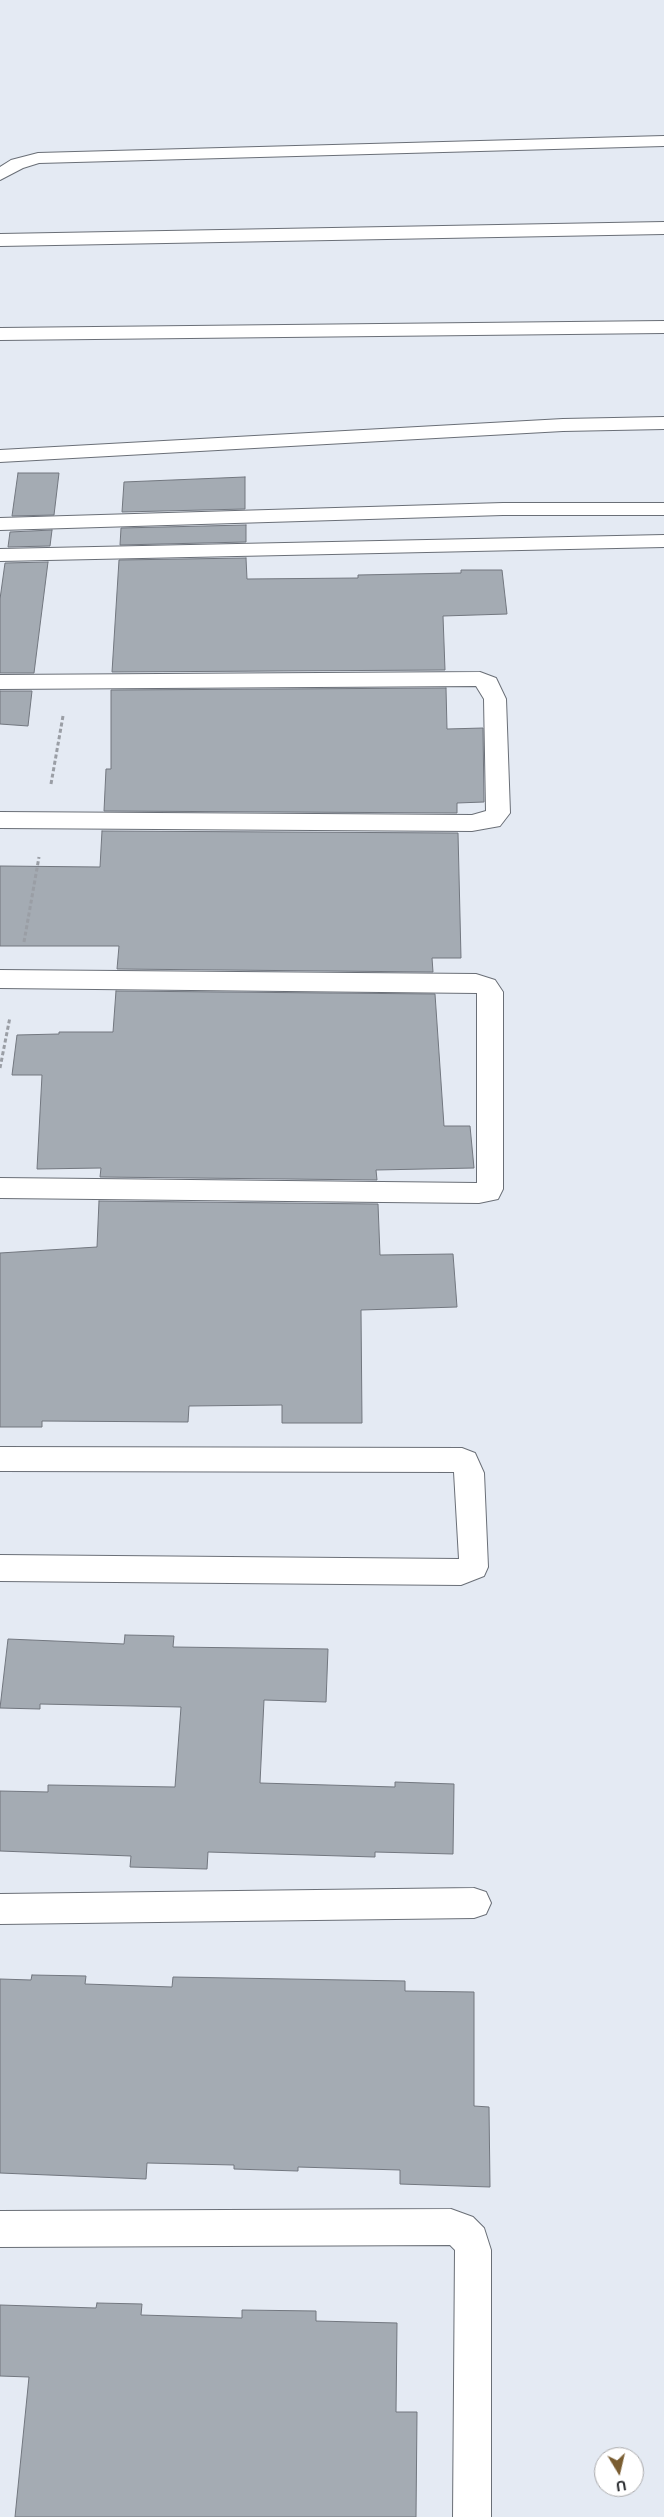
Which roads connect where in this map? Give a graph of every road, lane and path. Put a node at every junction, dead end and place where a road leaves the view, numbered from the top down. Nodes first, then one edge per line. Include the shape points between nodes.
1 (664, 141) edge
2 (0, 175) edge
3 (664, 228) edge
4 (0, 240) edge
5 (664, 328) edge
6 (0, 334) edge
7 (664, 423) edge
8 (0, 456) edge
9 (503, 508) junction
10 (554, 508) junction
11 (664, 509) edge
12 (0, 524) edge
13 (664, 541) edge
14 (507, 544) junction
15 (554, 544) junction
16 (0, 555) edge
17 (0, 682) edge
18 (69, 682) junction
19 (0, 820) edge
20 (45, 820) junction
21 (9, 979) edge
22 (0, 1068) edge
23 (0, 1188) edge
24 (0, 1459) edge
25 (0, 1568) edge
26 (474, 1902) dead end
27 (0, 1909) edge
28 (0, 2229) edge
29 (472, 2517) edge

1 - 2 street via 38,158 16,164
3 - 4 street
5 - 6 street
7 - 8 street
9 - 10 street
9 - 12 street
9 - 14 street
10 - 11 street
10 - 15 street
13 - 15 street
14 - 15 street
14 - 16 street
17 - 18 street
18 - 20 path
18 - 20 street via 480,680 488,683 495,699 498,813 492,820 472,823
19 - 20 street
20 - 21 path
21 - 22 path
21 - 23 street via 482,983 490,992 490,1189 478,1193
24 - 25 street via 462,1460 469,1473 474,1562 473,1567 461,1572
26 - 27 street
28 - 29 street via 451,2227 460,2230 471,2241 473,2250

